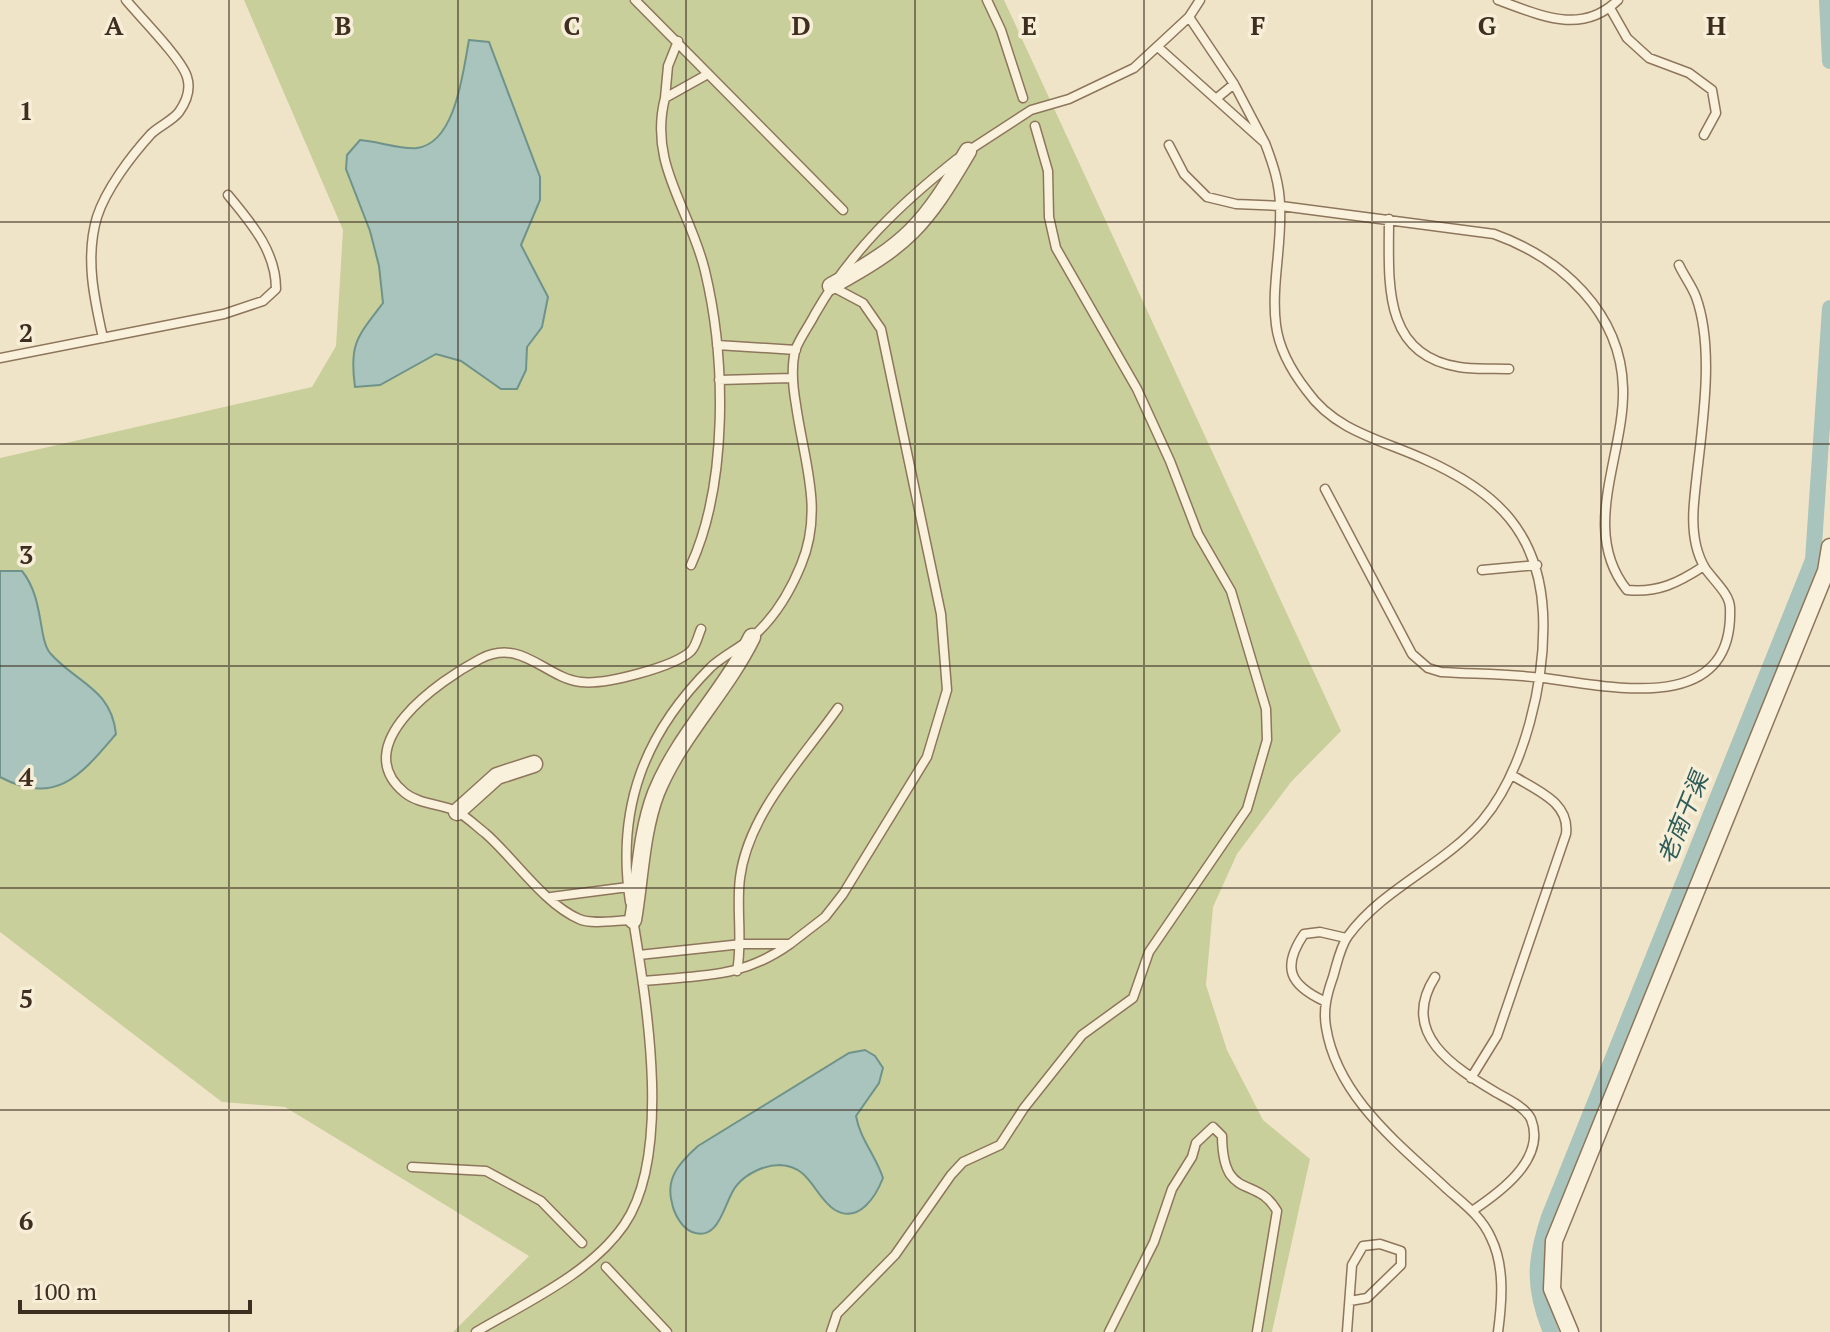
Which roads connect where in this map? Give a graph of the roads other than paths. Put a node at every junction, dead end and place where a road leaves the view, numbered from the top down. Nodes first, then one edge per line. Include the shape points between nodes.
1 (126, 0) edge
2 (635, 0) edge
3 (987, 0) edge
4 (1200, 0) edge
5 (1498, 0) edge
6 (1618, 0) edge
7 (1610, 8) junction
8 (1189, 17) junction
9 (678, 41) junction
10 (1159, 48) junction
11 (708, 74) junction
12 (1234, 84) junction
13 (665, 98) junction
14 (1023, 98) dead end
15 (1217, 98) junction
16 (1035, 126) dead end
17 (1704, 135) dead end
18 (1265, 143) junction
19 (1169, 145) dead end
20 (968, 151) junction
21 (228, 195) dead end
22 (1281, 206) junction
23 (843, 210) dead end
24 (1389, 219) junction
25 (1679, 265) dead end
26 (831, 286) junction
27 (103, 338) junction
28 (717, 345) junction
29 (796, 350) junction
30 (0, 358) edge
31 (1509, 369) dead end
32 (793, 378) junction
33 (719, 380) junction
34 (1325, 489) dead end
35 (1830, 547) edge
36 (691, 565) dead end
37 (1537, 565) junction
38 (1704, 566) junction
39 (1482, 570) dead end
40 (701, 629) dead end
41 (752, 637) junction
42 (1541, 678) junction
43 (838, 708) dead end
44 (534, 764) dead end
45 (1512, 775) junction
46 (457, 812) junction
47 (628, 887) junction
48 (551, 897) junction
49 (633, 920) junction
50 (1346, 938) junction
51 (742, 944) junction
52 (790, 944) junction
53 (639, 955) junction
54 (737, 971) junction
55 (1435, 977) dead end
56 (643, 981) junction
57 (1324, 1001) junction
58 (1471, 1078) junction
59 (412, 1167) dead end
60 (1472, 1211) junction
61 (582, 1243) dead end
62 (606, 1267) dead end
63 (1350, 1301) junction
64 (476, 1332) edge
65 (667, 1332) edge
66 (831, 1332) edge
67 (1109, 1332) edge
68 (1257, 1332) edge
69 (1347, 1332) edge
70 (1498, 1332) edge
71 (1570, 1332) edge

1 - 27 lane via 179,62 188,95 178,114 144,144 98,216 91,254
2 - 9 lane
3 - 14 lane
4 - 8 lane
5 - 7 lane via 1568,22 1591,19
6 - 7 lane
7 - 17 lane via 1627,38 1649,58 1689,73 1712,90 1716,113
8 - 10 lane
8 - 12 lane
9 - 11 lane
9 - 13 lane via 668,66
10 - 15 lane
10 - 20 lane via 1109,83 1031,110
11 - 13 lane
11 - 23 lane
12 - 15 lane
12 - 18 lane
13 - 28 lane via 658,125 662,160 683,202 705,271
15 - 18 lane
16 - 66 lane via 1048,171 1056,248 1137,389 1198,534 1231,591 1266,709 1267,740 1247,809 1156,940 1133,998 1082,1035 1000,1145 963,1162 951,1175 895,1255 837,1314
18 - 22 lane
19 - 22 lane via 1184,174 1207,197
20 - 26 lane via 910,196
20 - 26 street via 913,234
21 - 27 lane via 261,236 276,274 276,289 263,301 224,314
22 - 24 lane
22 - 37 lane via 1276,327 1288,362 1309,395 1338,422 1428,460 1503,507
24 - 31 lane via 1391,304 1403,335 1427,358 1460,368
24 - 38 lane via 1494,234 1540,255 1580,285 1617,347 1623,389 1607,509 1606,541 1613,572 1627,590 1649,592 1677,584
25 - 38 lane via 1696,297 1703,329 1693,515 1695,545
26 - 29 lane
26 - 52 lane via 863,303 881,329 941,614 947,690 927,757 843,894 825,917
27 - 30 lane
28 - 29 lane
28 - 33 lane
29 - 32 lane
32 - 33 lane
32 - 41 lane via 815,509 812,536 781,604
33 - 36 lane via 715,475 705,535
34 - 42 lane via 1412,654 1441,672
35 - 71 street via 1826,571 1554,1241 1552,1289
37 - 39 lane
37 - 42 lane via 1543,614
38 - 42 lane via 1730,604 1722,655 1704,675 1688,683 1649,688
40 - 46 lane via 692,650 671,663 606,681 567,679 517,654 496,654 480,659 409,710 389,735 390,776 406,794
41 - 47 lane via 714,665 681,700 649,749 632,792
41 - 49 street via 733,676 675,755 656,795
42 - 45 lane
43 - 51 lane via 759,820 746,849 740,881
44 - 46 street via 497,776
45 - 50 lane via 1483,820 1447,857 1375,907
45 - 58 lane via 1563,808 1568,820 1497,1036
46 - 48 lane
47 - 48 lane
47 - 49 lane
48 - 49 lane via 579,920
49 - 53 lane
50 - 57 lane
50 - 57 lane via 1304,934 1292,951 1291,974 1301,990
51 - 52 lane
51 - 53 lane
51 - 54 lane
52 - 54 lane via 764,963
53 - 56 lane
54 - 56 lane
55 - 58 lane via 1422,1012 1426,1032
56 - 64 lane via 653,1084 650,1139 625,1225 582,1267
57 - 60 lane via 1326,1029 1339,1069 1372,1118
58 - 60 lane via 1519,1106 1530,1119 1532,1141 1524,1165 1507,1188
59 - 61 lane via 486,1171 541,1201
60 - 70 lane via 1492,1238 1500,1268
62 - 65 lane
63 - 63 lane via 1352,1265 1363,1246 1380,1244 1401,1251 1401,1265 1367,1298
63 - 69 lane
67 - 68 lane via 1154,1242 1172,1189 1196,1143 1213,1127 1222,1136 1224,1166 1233,1179 1277,1211

